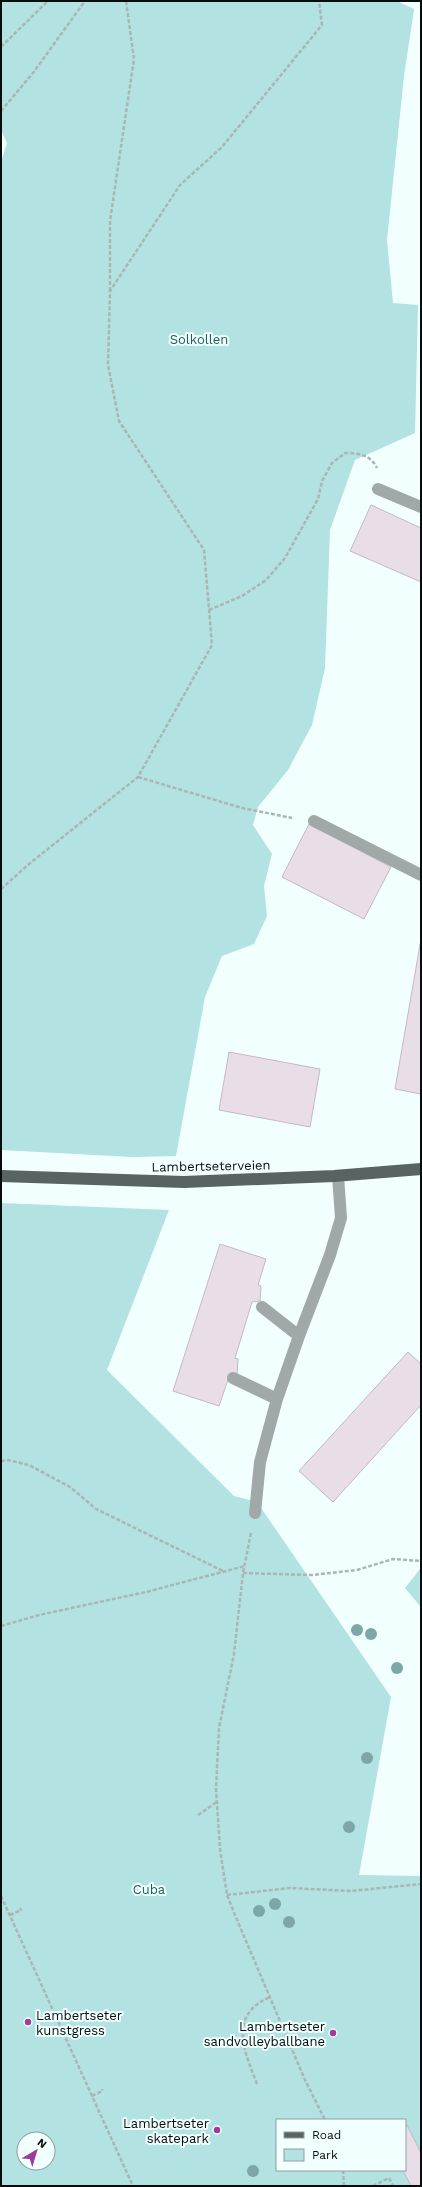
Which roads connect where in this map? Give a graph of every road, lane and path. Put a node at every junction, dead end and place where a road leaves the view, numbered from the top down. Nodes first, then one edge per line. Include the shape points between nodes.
1 (48, 1) edge
2 (85, 1) edge
3 (126, 1) edge
4 (319, 1) edge
5 (1, 47) edge
6 (1, 111) edge
7 (110, 291) junction
8 (378, 489) joint
9 (421, 507) edge
10 (209, 610) junction
11 (138, 777) junction
12 (274, 815) dead end
13 (314, 821) dead end
14 (421, 875) edge
15 (1, 889) edge
16 (421, 1169) edge
17 (1, 1176) edge
18 (338, 1176) junction
19 (262, 1307) dead end
20 (299, 1336) junction
21 (233, 1378) dead end
22 (277, 1400) junction
23 (1, 1461) edge
24 (255, 1513) joint
25 (421, 1561) edge
26 (246, 1566) junction
27 (224, 1572) junction
28 (244, 1573) junction
29 (1, 1626) edge
30 (217, 1802) junction
31 (198, 1815) dead end
32 (421, 1884) edge
33 (227, 1895) junction
34 (1, 1896) edge
35 (20, 1908) dead end
36 (10, 1915) junction
37 (270, 1997) junction
38 (257, 2084) dead end
39 (102, 2089) dead end
40 (92, 2096) junction
41 (325, 2119) edge
42 (343, 2171) edge
43 (133, 2186) edge
44 (344, 2186) edge
45 (373, 2186) edge
46 (393, 2186) edge

1 - 5 path
2 - 6 path via 33,73
3 - 7 path via 134,59 110,221
4 - 7 path via 322,24 222,147 180,185
7 - 10 path via 108,365 119,421 204,550
8 - 9 lane
8 - 10 path via 378,472 373,460 360,453 345,452 332,463 322,482 318,499 280,564 266,580 242,596
10 - 11 path via 212,646
11 - 12 path
11 - 15 path via 28,864
13 - 14 lane
16 - 18 main road, Lambertseterveien
17 - 18 main road, Lambertseterveien via 184,1182
18 - 20 lane via 341,1218 330,1255
19 - 20 lane
20 - 22 lane
21 - 22 lane
22 - 24 lane via 260,1462
23 - 27 path via 29,1465 70,1487 96,1509
24 - 26 path
25 - 28 path via 393,1559 357,1570 312,1575
26 - 27 path
26 - 28 path
27 - 29 path
28 - 30 path via 234,1654 219,1728
30 - 31 path
30 - 33 path via 220,1849
32 - 33 path via 351,1891 290,1888
33 - 37 path
34 - 36 path
35 - 36 path via 21,1910
36 - 40 path
37 - 38 path via 258,2002 250,2010 242,2034 248,2061
37 - 41 path
39 - 40 path
40 - 43 path
42 - 44 path
45 - 46 path via 389,2178

